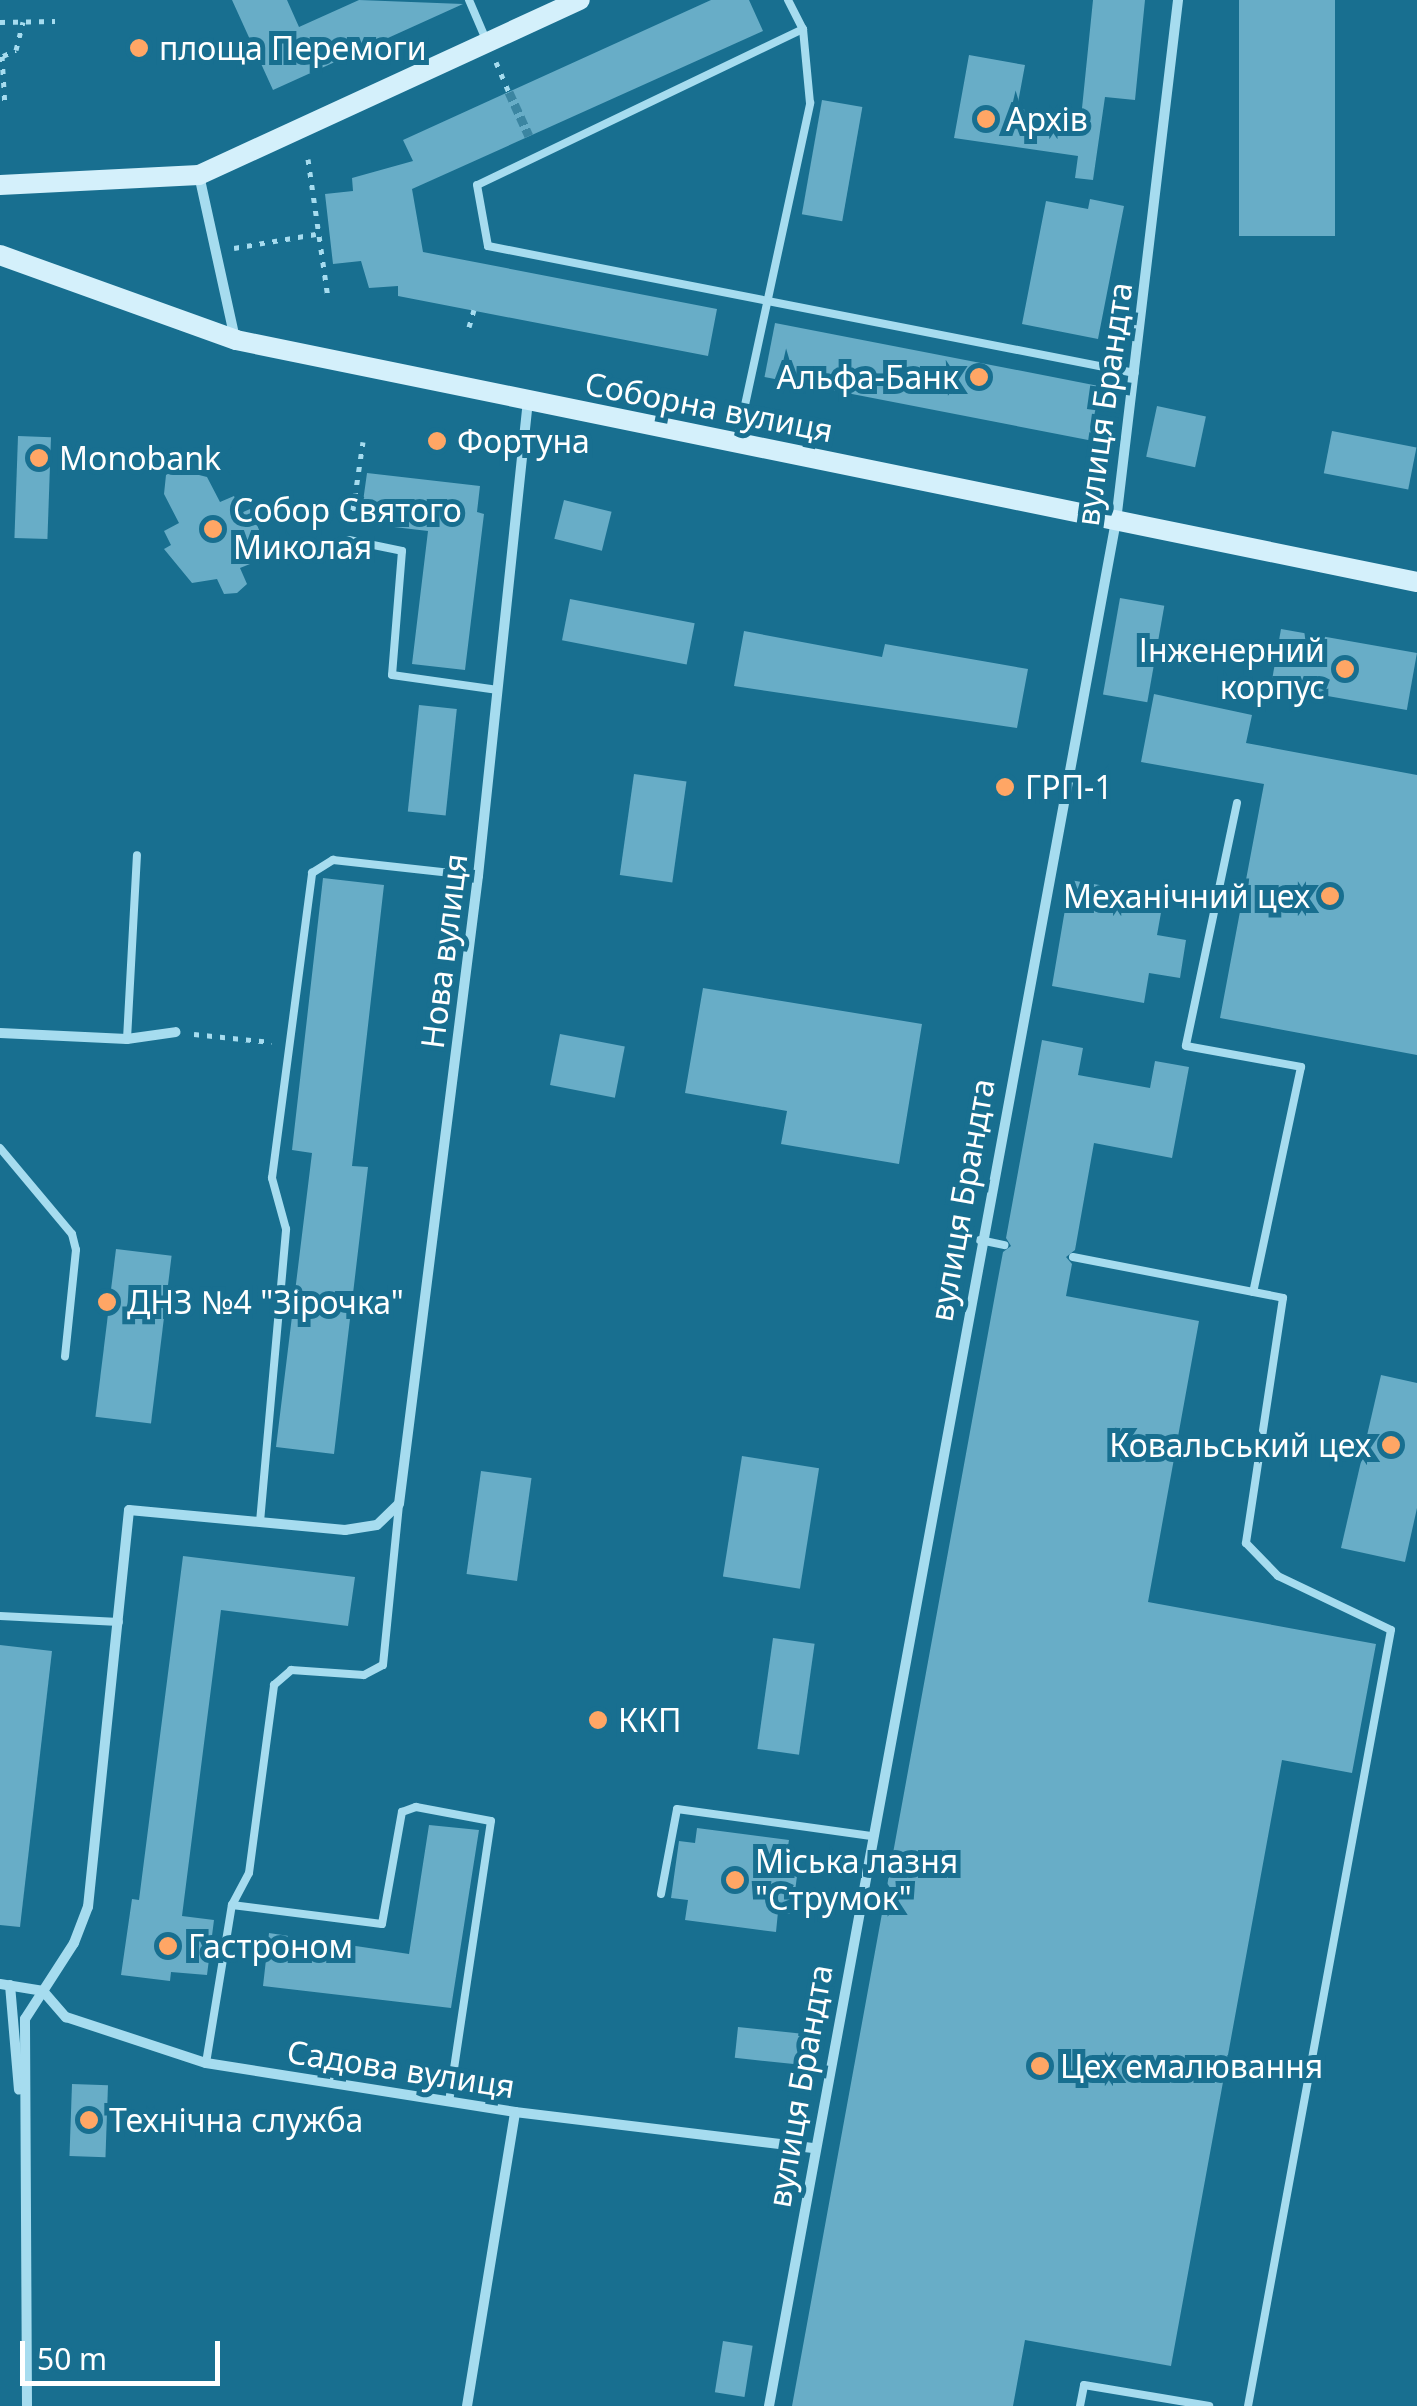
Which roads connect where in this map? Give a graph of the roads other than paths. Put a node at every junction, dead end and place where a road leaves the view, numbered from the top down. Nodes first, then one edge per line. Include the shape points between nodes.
1 (468, 0) edge
2 (580, 0) edge
3 (788, 0) edge
4 (1178, 0) edge
5 (802, 30) junction
6 (487, 42) junction
7 (199, 175) junction
8 (0, 185) edge
9 (0, 255) edge
10 (767, 302) junction
11 (236, 340) junction
12 (1135, 373) junction
13 (528, 402) junction
14 (737, 442) junction
15 (1116, 521) junction
16 (349, 540) road end
17 (1417, 582) edge
18 (498, 690) junction
19 (1236, 803) dead end
20 (137, 855) dead end
21 (478, 876) junction
22 (176, 1032) road end
23 (0, 1033) edge
24 (127, 1040) junction
25 (0, 1148) edge
26 (980, 1240) junction
27 (1004, 1244) dead end
28 (1073, 1257) dead end
29 (1253, 1292) junction
30 (65, 1356) dead end
31 (399, 1504) junction
32 (260, 1522) junction
33 (0, 1616) edge
34 (120, 1622) junction
35 (871, 1836) junction
36 (661, 1894) dead end
37 (232, 1905) junction
38 (5, 1985) edge
39 (43, 1991) junction
40 (206, 2063) junction
41 (449, 2102) junction
42 (516, 2112) junction
43 (813, 2148) junction
44 (24, 2152) junction
45 (27, 2406) edge
46 (467, 2406) edge
47 (769, 2406) edge
48 (1080, 2406) edge
49 (1210, 2406) edge
50 (1248, 2406) edge

1 - 6 lane
2 - 6 main road
3 - 5 lane
4 - 12 street, вулиця Брандта
5 - 10 lane via 810,103
5 - 10 lane via 478,184 488,246
6 - 7 main road
7 - 8 main road
7 - 11 street
9 - 11 main road, Соборна вулиця
10 - 12 lane
10 - 14 lane
11 - 13 main road, Соборна вулиця
12 - 15 street, вулиця Брандта
13 - 14 main road, Соборна вулиця
13 - 18 street, Нова вулиця
14 - 15 main road, Соборна вулиця
15 - 17 main road, Соборна вулиця
15 - 26 street, вулиця Брандта
16 - 18 lane via 402,551 392,676
18 - 21 street, Нова вулиця
19 - 29 lane via 1186,1046 1301,1066
20 - 24 lane
21 - 31 street, Нова вулиця
21 - 32 lane via 333,860 312,873 272,1178 286,1230
22 - 24 street
23 - 24 street
25 - 30 lane via 72,1234
26 - 27 lane
26 - 35 street, вулиця Брандта
28 - 29 lane
29 - 50 lane via 1283,1298 1246,1544 1278,1576 1390,1630
31 - 32 street via 377,1525 345,1530
31 - 37 lane via 384,1664 364,1674 280,1674 249,1874
32 - 34 street via 129,1510
33 - 34 lane
34 - 39 street via 88,1908
35 - 36 lane via 676,1809
35 - 43 street, вулиця Брандта
37 - 40 lane
37 - 41 lane via 382,1924 402,1812 416,1807 491,1822
38 - 39 street, Садова вулиця
38 - 44 street
39 - 40 street, Садова вулиця via 66,2016
39 - 44 street via 26,2020
40 - 41 street, Садова вулиця
41 - 42 street, Садова вулиця
42 - 43 street, Садова вулиця
42 - 46 street
43 - 47 street, вулиця Брандта
44 - 45 street
48 - 49 lane via 1084,2385

